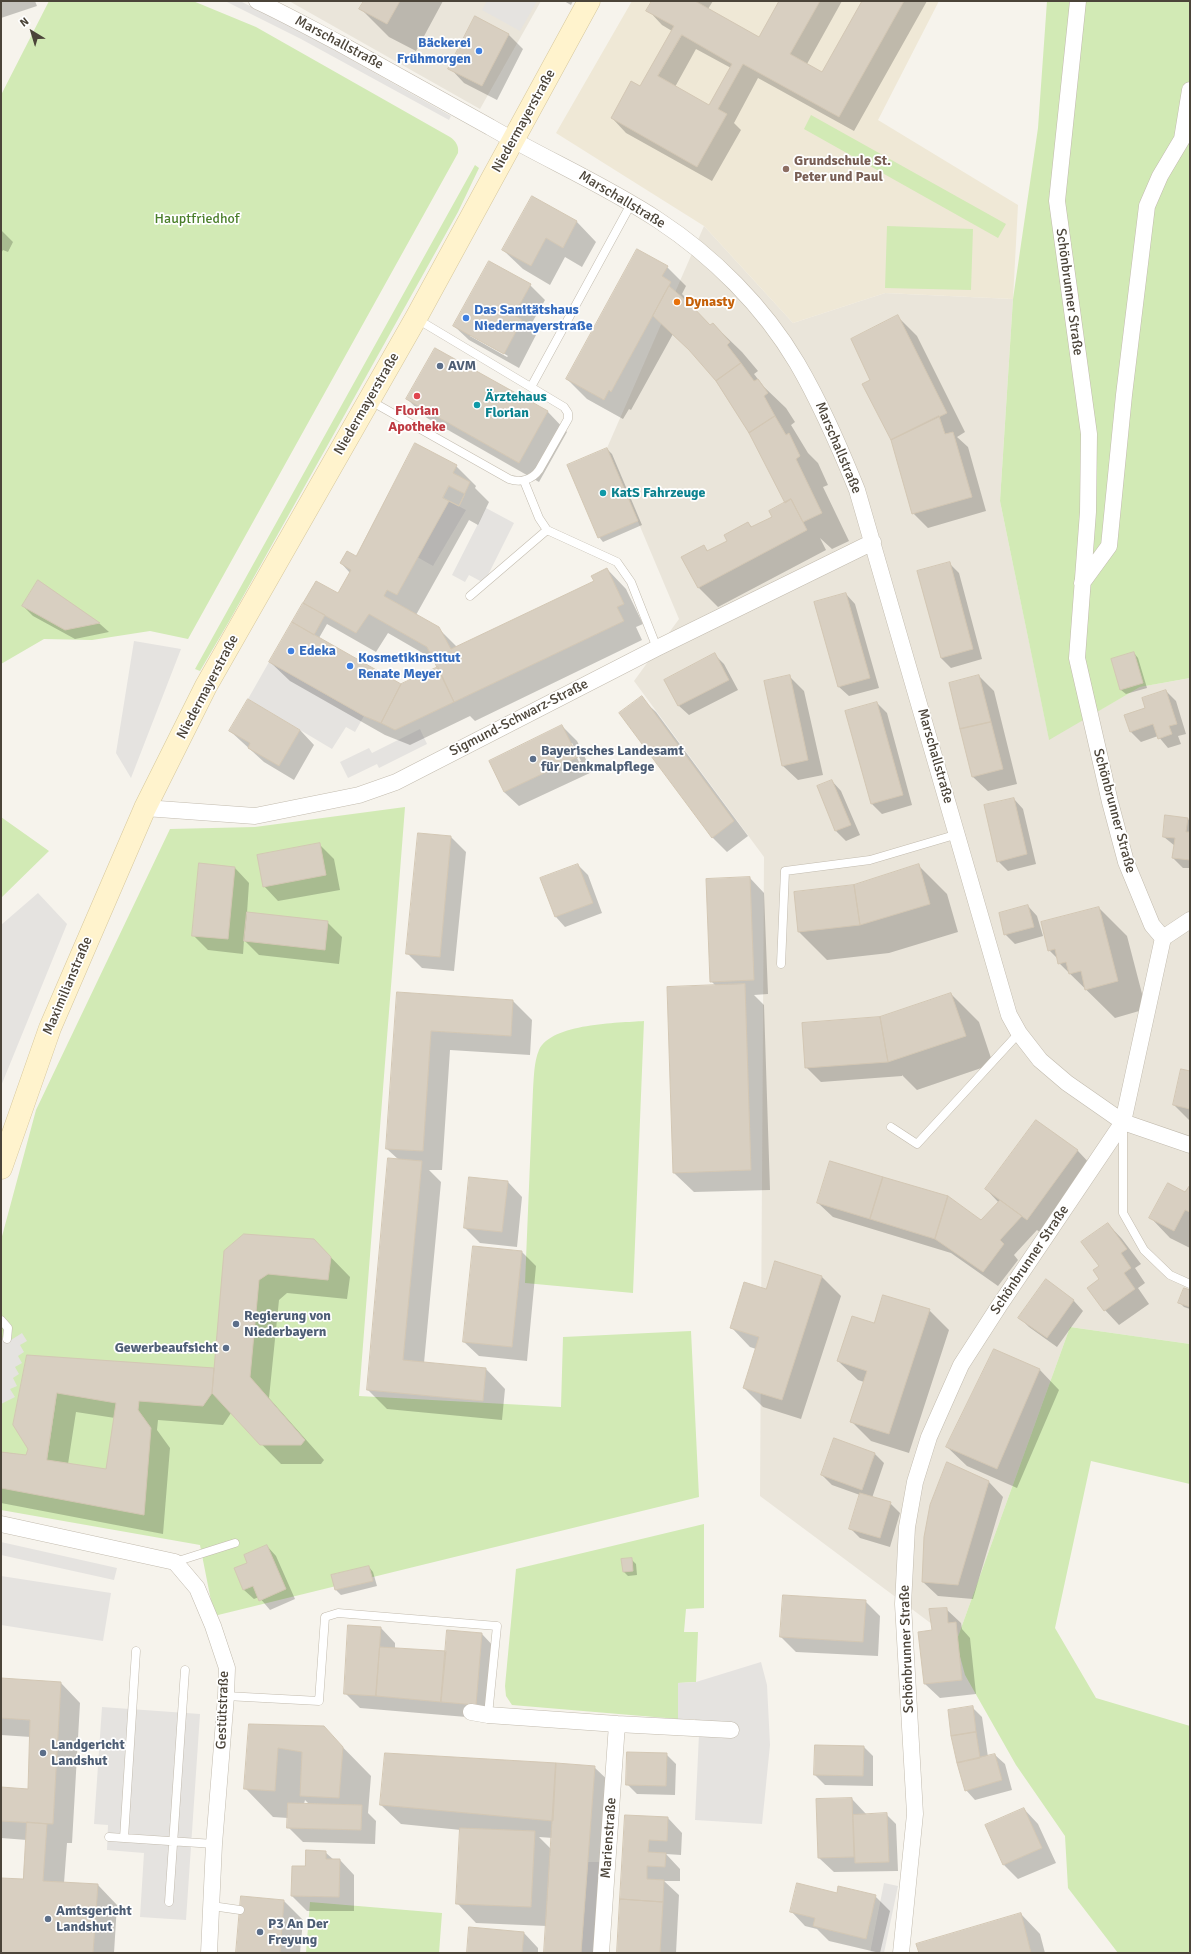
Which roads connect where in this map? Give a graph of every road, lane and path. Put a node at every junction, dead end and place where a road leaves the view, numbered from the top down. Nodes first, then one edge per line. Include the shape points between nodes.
1 (257, 1) edge
2 (590, 1) edge
3 (1078, 1) edge
4 (278, 5) edge
5 (1190, 90) edge
6 (513, 140) junction
7 (632, 204) junction
8 (416, 318) junction
9 (531, 387) junction
10 (369, 400) junction
11 (524, 481) junction
12 (546, 530) junction
13 (873, 542) junction
14 (1082, 583) junction
15 (470, 596) dead end
16 (657, 648) junction
17 (145, 808) junction
18 (958, 834) junction
19 (1190, 920) edge
20 (1163, 938) junction
21 (781, 964) dead end
22 (1019, 1033) junction
23 (1123, 1122) junction
24 (891, 1127) dead end
25 (1190, 1145) edge
26 (1, 1168) edge
27 (1190, 1284) edge
28 (1, 1320) edge
29 (7, 1339) dead end
30 (1, 1524) edge
31 (235, 1543) dead end
32 (175, 1562) junction
33 (136, 1651) dead end
34 (185, 1670) dead end
35 (226, 1696) junction
36 (471, 1712) dead end
37 (488, 1715) junction
38 (617, 1724) junction
39 (731, 1730) dead end
40 (109, 1837) dead end
41 (124, 1838) junction
42 (173, 1842) junction
43 (214, 1844) junction
44 (169, 1902) dead end
45 (212, 1906) junction
46 (240, 1910) dead end
47 (209, 1953) edge
48 (601, 1953) edge
49 (901, 1953) edge

1 - 4 street, Marschallstraße
2 - 6 main road, Niedermayerstraße
3 - 14 street, Schönbrunner Straße via 1057,201 1089,434 1088,512
4 - 6 street, Marschallstraße
5 - 14 street via 1182,139 1160,176 1147,206 1109,546
6 - 7 street, Marschallstraße
6 - 8 main road, Niedermayerstraße
7 - 9 lane
7 - 13 street, Marschallstraße via 672,230 710,260 755,304 778,335 796,361 834,434 857,490
8 - 9 lane
8 - 10 main road, Niedermayerstraße
9 - 11 lane via 564,407 568,416 536,475
10 - 11 lane via 509,479 516,482
10 - 17 main road, Niedermayerstraße via 206,686
11 - 12 lane
12 - 15 lane
12 - 16 lane via 616,562 631,582
13 - 16 street, Sigmund-Schwarz-Straße
13 - 18 street, Marschallstraße
14 - 20 street, Schönbrunner Straße via 1076,658 1126,862 1152,925
16 - 17 street, Sigmund-Schwarz-Straße via 396,782 359,795 255,816
17 - 26 main road, Maximilianstraße via 50,1028
18 - 21 lane via 870,860 785,871
18 - 22 street, Marschallstraße via 991,958 1009,1015
19 - 20 street
20 - 23 street, Schönbrunner Straße
22 - 23 street, Marschallstraße via 1040,1060 1061,1078
22 - 24 lane via 917,1144
23 - 25 street, Marschallstraße
23 - 27 lane via 1123,1213 1144,1250 1170,1275
23 - 49 street, Schönbrunner Straße via 961,1365 929,1437 915,1482 906,1526 902,1604 915,1814
28 - 29 lane via 8,1328
30 - 32 street
31 - 32 lane
32 - 35 street, Gestütstraße via 197,1588 213,1626 226,1668
33 - 41 lane
34 - 42 lane
35 - 37 lane via 319,1701 325,1617 338,1613 497,1626
35 - 43 street, Gestütstraße
36 - 37 street
37 - 38 street
38 - 39 street
38 - 48 street, Marienstraße
40 - 41 lane
41 - 42 lane
42 - 43 lane
42 - 44 lane
43 - 45 street, Gestütstraße
45 - 46 lane
45 - 47 street, Gestütstraße

